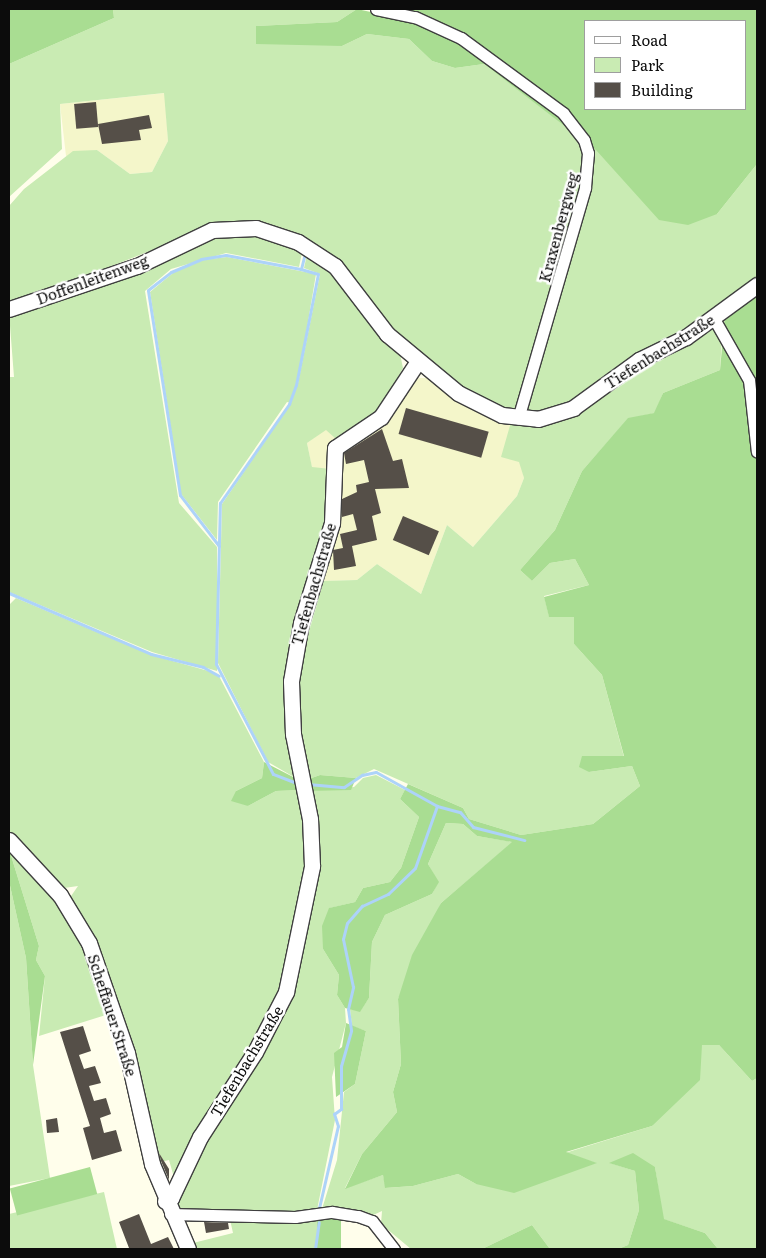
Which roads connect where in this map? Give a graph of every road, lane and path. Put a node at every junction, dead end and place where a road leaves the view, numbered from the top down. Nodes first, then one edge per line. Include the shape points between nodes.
1 (376, 9) edge
2 (757, 285) edge
3 (9, 309) edge
4 (713, 317) junction
5 (418, 361) junction
6 (518, 418) junction
7 (757, 452) edge
8 (9, 840) edge
9 (167, 1208) junction
10 (188, 1249) edge
11 (394, 1249) edge

1 - 6 street, Kraxenbergweg via 415,17 461,38 563,113 584,140 588,153 585,188
2 - 4 street, Tiefenbachstraße
3 - 5 street, Doffenleitenweg via 137,266 212,230 256,228 298,242 335,266 367,311
4 - 6 street, Tiefenbachstraße via 686,337 639,360 573,408 554,416
4 - 7 street via 749,380
5 - 6 street, Tiefenbachstraße via 458,393
5 - 9 street, Tiefenbachstraße via 381,417 334,448 332,524 301,623 291,681 293,734 310,819 312,866 286,992 255,1052 200,1137
8 - 9 street, Scheffauer Straße via 65,902 89,943 125,1045
9 - 10 street, Scheffauer Straße
9 - 11 street via 295,1217 332,1212 358,1216 372,1221

